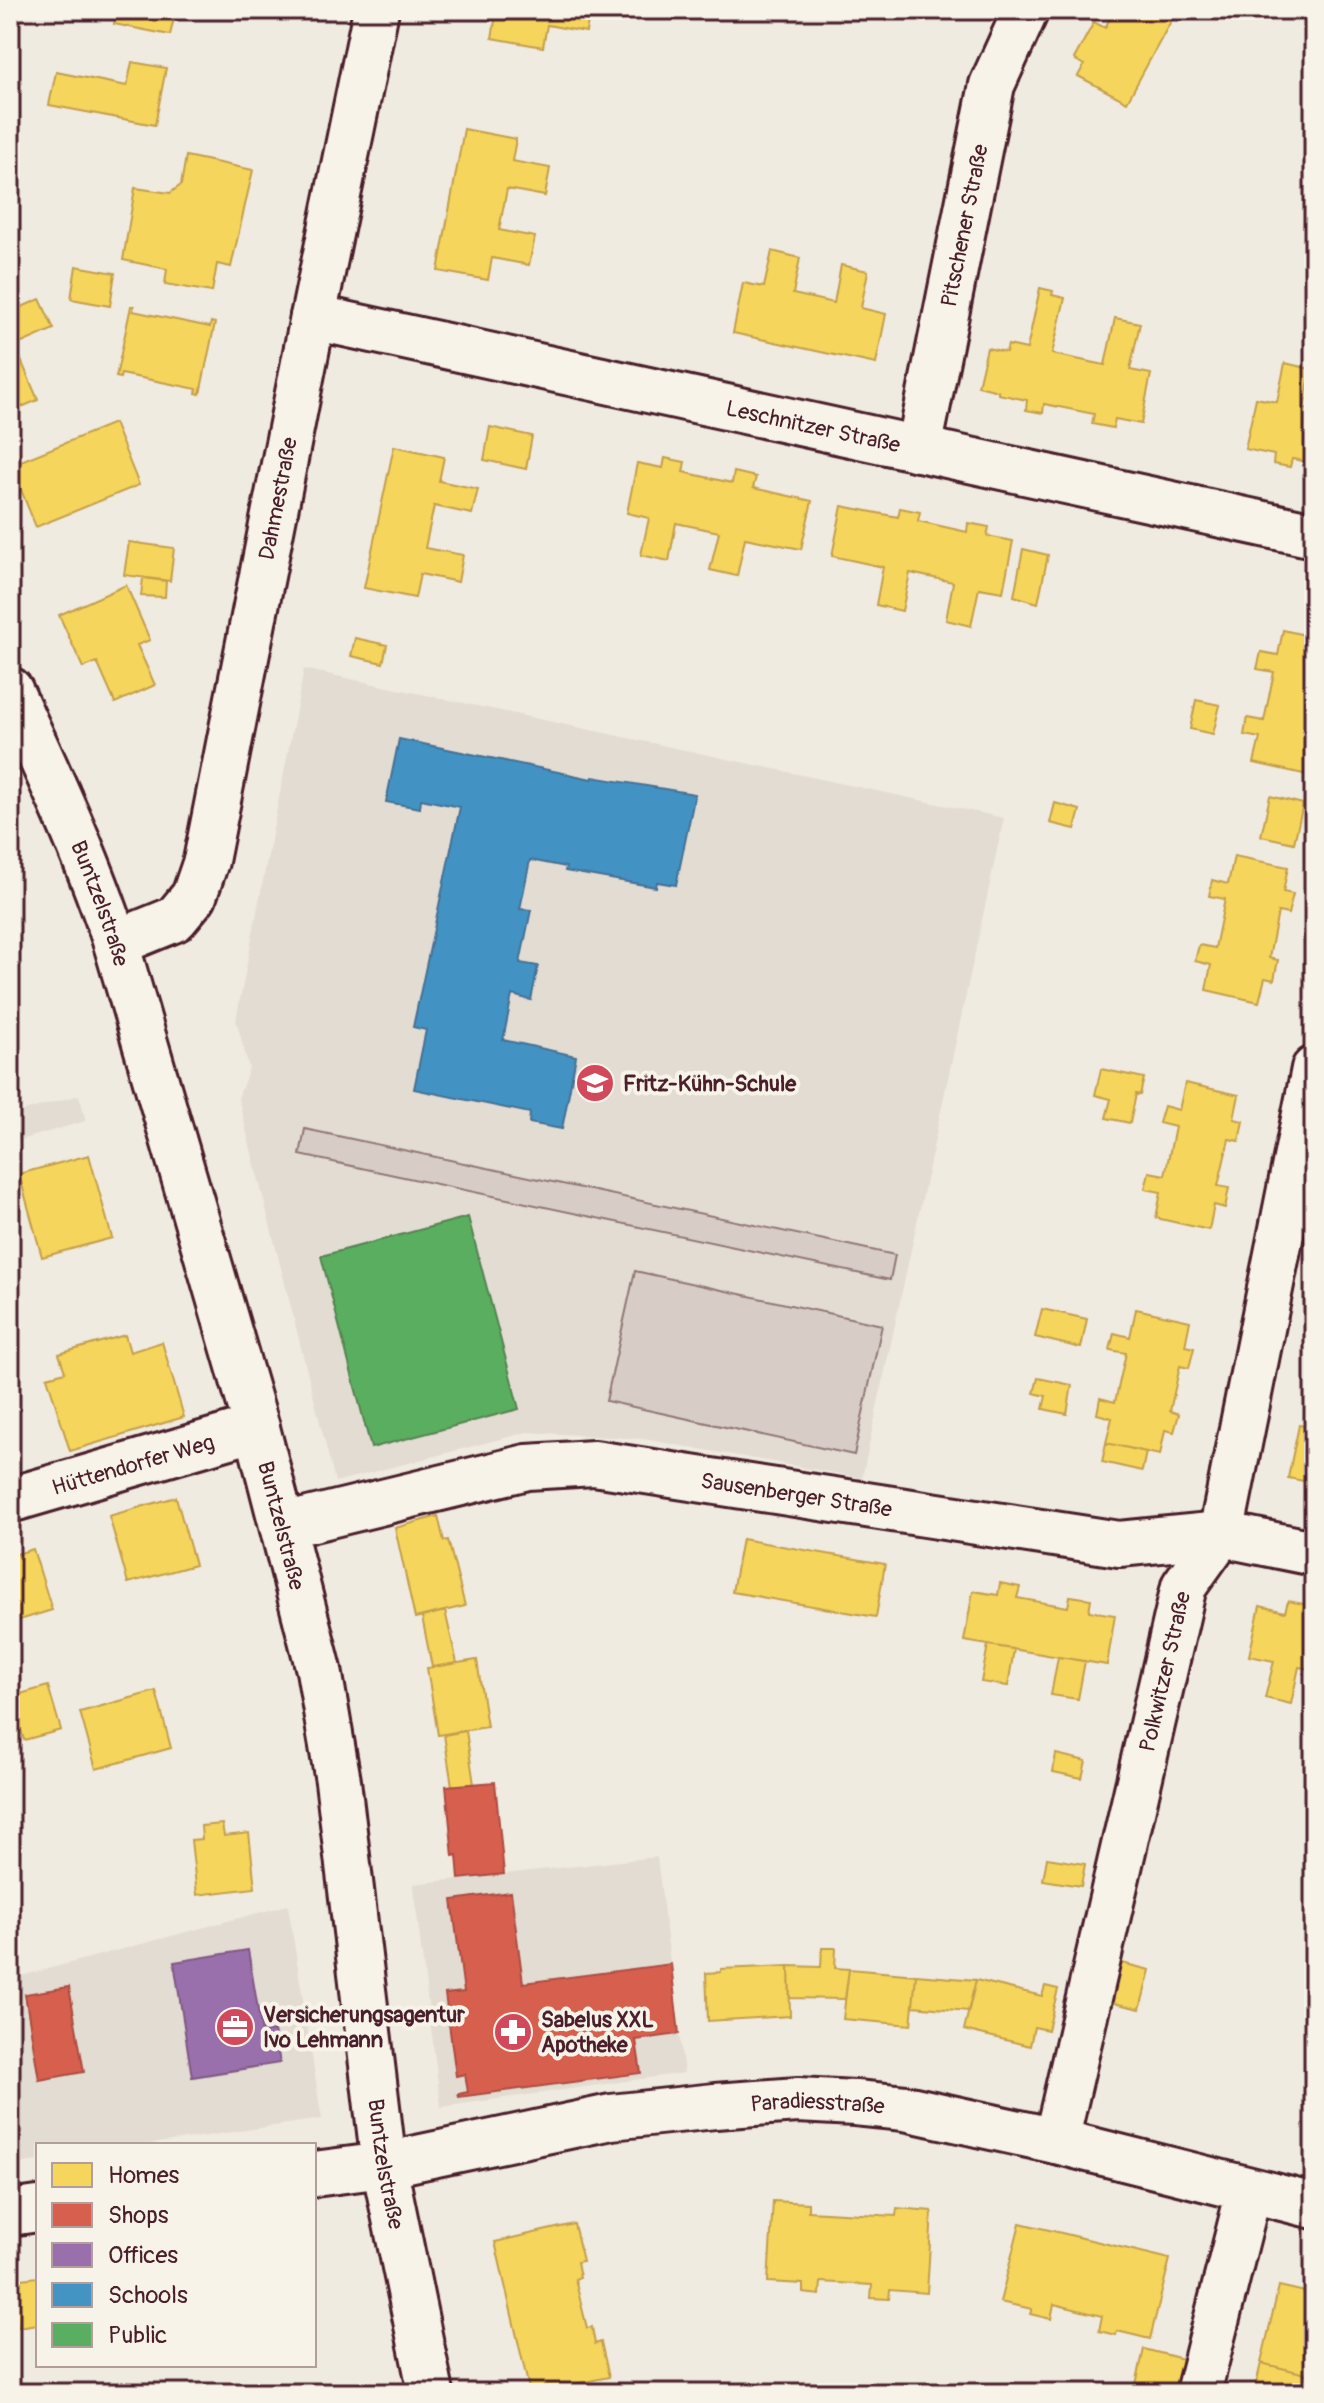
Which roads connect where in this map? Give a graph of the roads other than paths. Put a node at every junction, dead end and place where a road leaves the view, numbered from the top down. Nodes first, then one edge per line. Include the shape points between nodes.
1 (376, 10) edge
2 (1026, 10) edge
3 (313, 317) junction
4 (919, 449) junction
5 (1314, 535) edge
6 (10, 690) edge
7 (116, 943) junction
8 (1314, 1069) edge
9 (257, 1428) junction
10 (10, 1500) edge
11 (284, 1526) junction
12 (1221, 1534) junction
13 (1314, 1553) edge
14 (1056, 2141) junction
15 (384, 2165) junction
16 (316, 2174) edge
17 (1249, 2191) junction
18 (1314, 2206) edge
19 (36, 2209) edge
20 (10, 2213) edge
21 (431, 2393) edge
22 (1198, 2393) edge

1 - 3 street, Dahmestraße
2 - 4 street, Pitschener Straße via 992,85
3 - 4 street, Leschnitzer Straße
3 - 7 street, Dahmestraße via 206,861 194,896 175,919
4 - 5 street, Leschnitzer Straße
6 - 7 street, Buntzelstraße
7 - 9 street, Buntzelstraße
8 - 12 street, Polkwitzer Straße
9 - 10 street, Hüttendorfer Weg
9 - 11 street, Buntzelstraße
11 - 12 street, Sausenberger Straße via 527,1467 594,1463 1119,1544
11 - 15 street, Buntzelstraße via 334,1753
12 - 13 street, Sausenberger Straße
12 - 14 street, Polkwitzer Straße via 1184,1586
14 - 15 street, Paradiesstraße via 905,2108 798,2100 611,2117
14 - 17 street, Paradiesstraße
15 - 16 street, Paradiesstraße
15 - 21 street, Buntzelstraße
17 - 18 street, Paradiesstraße
17 - 22 street
19 - 20 street

